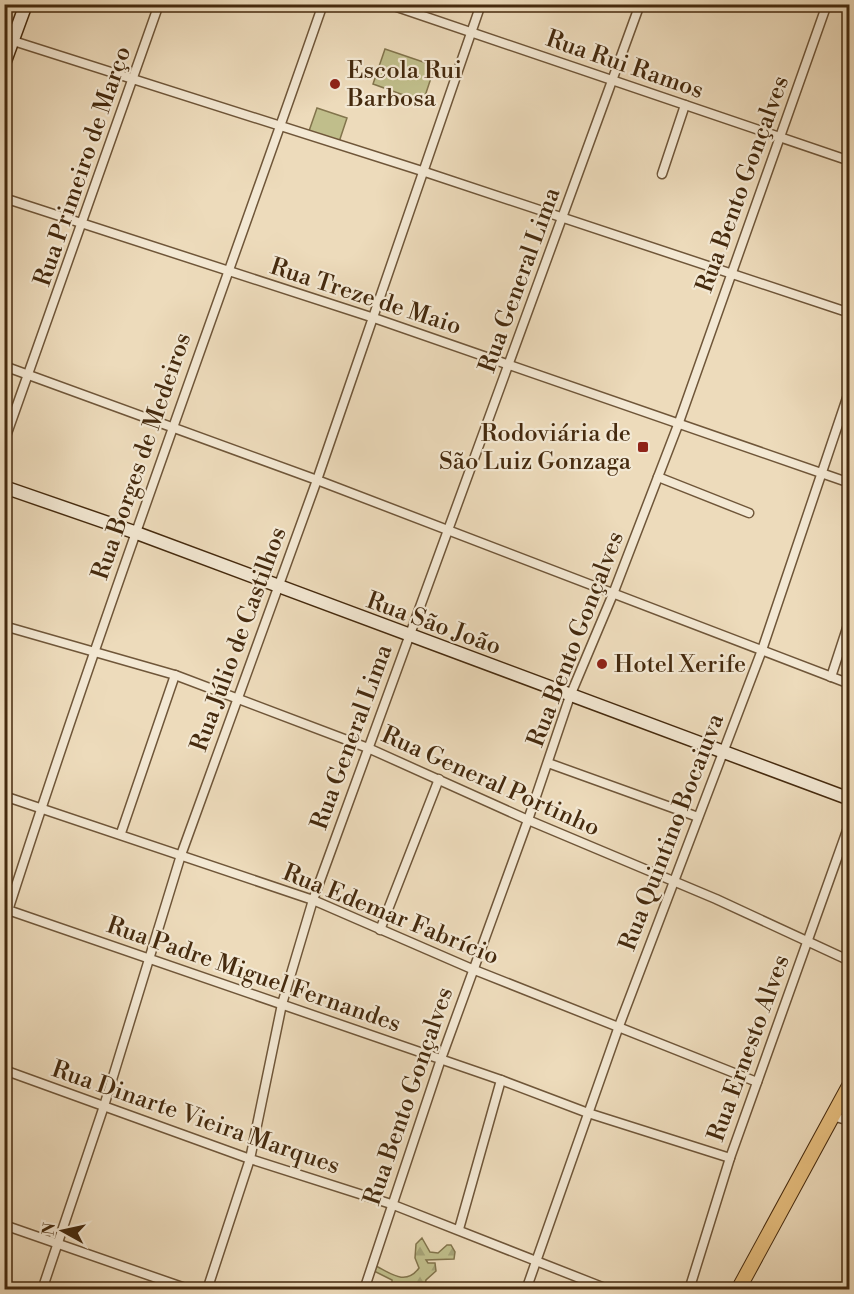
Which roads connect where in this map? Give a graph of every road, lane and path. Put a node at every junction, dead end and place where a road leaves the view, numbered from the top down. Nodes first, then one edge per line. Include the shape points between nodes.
1 (26, 4) edge
2 (159, 4) edge
3 (323, 4) edge
4 (388, 4) edge
5 (481, 4) edge
6 (640, 4) edge
7 (827, 4) edge
8 (837, 4) edge
9 (849, 9) edge
10 (471, 32) junction
11 (9, 40) edge
12 (4, 64) edge
13 (613, 80) junction
14 (133, 81) junction
15 (685, 105) junction
16 (280, 128) junction
17 (779, 137) junction
18 (849, 161) edge
19 (422, 171) junction
20 (662, 174) dead end
21 (4, 198) edge
22 (562, 218) junction
23 (83, 222) junction
24 (227, 270) junction
25 (731, 274) junction
26 (849, 313) edge
27 (374, 318) junction
28 (509, 365) junction
29 (4, 366) edge
30 (29, 375) junction
31 (849, 389) edge
32 (678, 424) junction
33 (171, 428) junction
34 (4, 442) edge
35 (820, 473) junction
36 (658, 477) junction
37 (317, 480) junction
38 (849, 483) edge
39 (4, 487) edge
40 (749, 513) dead end
41 (447, 530) junction
42 (134, 532) junction
43 (277, 587) junction
44 (613, 594) junction
45 (849, 620) edge
46 (4, 626) edge
47 (408, 636) junction
48 (94, 650) junction
49 (762, 651) junction
50 (175, 675) junction
51 (831, 677) junction
52 (849, 684) edge
53 (570, 696) junction
54 (238, 697) junction
55 (368, 748) junction
56 (723, 750) junction
57 (548, 763) junction
58 (440, 778) junction
59 (4, 796) edge
60 (849, 799) edge
61 (41, 807) junction
62 (698, 817) junction
63 (528, 820) junction
64 (849, 822) edge
65 (121, 833) junction
66 (181, 855) junction
67 (672, 881) junction
68 (313, 900) junction
69 (7, 910) edge
70 (4, 923) edge
71 (380, 930) junction
72 (807, 940) junction
73 (150, 958) junction
74 (849, 962) edge
75 (472, 969) junction
76 (282, 1004) junction
77 (619, 1026) junction
78 (441, 1059) junction
79 (4, 1070) edge
80 (501, 1080) junction
81 (757, 1082) junction
82 (849, 1084) edge
83 (104, 1106) junction
84 (588, 1113) junction
85 (832, 1116) junction
86 (849, 1121) edge
87 (729, 1158) junction
88 (250, 1159) junction
89 (391, 1204) junction
90 (4, 1225) edge
91 (459, 1229) junction
92 (57, 1244) junction
93 (536, 1263) junction
94 (849, 1278) edge
95 (42, 1290) edge
96 (191, 1290) edge
97 (207, 1290) edge
98 (364, 1290) edge
99 (526, 1290) edge
100 (610, 1290) edge
101 (688, 1290) edge
102 (738, 1290) edge
103 (845, 1290) edge

1 - 11 main road
2 - 14 street, Rua Primeiro de Março
3 - 16 street, Rua Borges de Medeiros
4 - 10 street, Rua Rui Ramos
5 - 10 street, Rua Júlio de Castilhos
6 - 13 street, Rua General Lima
7 - 17 street, Rua Bento Gonçalves
8 - 9 street
10 - 13 street, Rua Rui Ramos
10 - 19 street, Rua Júlio de Castilhos
11 - 12 main road
11 - 14 street
13 - 15 street, Rua Rui Ramos
13 - 22 street, Rua General Lima
14 - 16 street
14 - 23 street, Rua Primeiro de Março
15 - 17 street, Rua Rui Ramos
15 - 20 street
16 - 19 street
16 - 24 street, Rua Borges de Medeiros
17 - 18 street, Rua Rui Ramos
17 - 25 street, Rua Bento Gonçalves
19 - 22 street
19 - 27 street, Rua Júlio de Castilhos
21 - 23 street, Rua Treze de Maio
22 - 25 street
22 - 28 street, Rua General Lima
23 - 24 street, Rua Treze de Maio
23 - 30 street, Rua Primeiro de Março
24 - 27 street, Rua Treze de Maio
24 - 33 street, Rua Borges de Medeiros
25 - 26 street
25 - 32 street, Rua Bento Gonçalves
27 - 28 street, Rua Treze de Maio
27 - 37 street, Rua Júlio de Castilhos
28 - 32 street, Rua Treze de Maio
28 - 41 street, Rua General Lima
29 - 30 street
30 - 33 street
30 - 34 street, Rua Primeiro de Março
31 - 35 street, Rua Quintino Bocaiuva
32 - 35 street, Rua Treze de Maio
32 - 36 street, Rua Bento Gonçalves
33 - 37 street
33 - 42 street, Rua Borges de Medeiros
35 - 38 street, Rua Treze de Maio
35 - 49 street, Rua Quintino Bocaiuva
36 - 40 street
36 - 44 street, Rua Bento Gonçalves
37 - 41 street
37 - 43 street, Rua Júlio de Castilhos
39 - 42 main road, Rua São João
41 - 44 street
41 - 47 street, Rua General Lima
42 - 43 main road, Rua São João
42 - 48 street, Rua Borges de Medeiros
43 - 47 main road, Rua São João
43 - 54 street, Rua Júlio de Castilhos
44 - 49 street
44 - 53 street, Rua Bento Gonçalves
45 - 51 street
46 - 48 street, Rua General Portinho
47 - 53 main road, Rua São João
47 - 55 street, Rua General Lima
48 - 50 street, Rua General Portinho
48 - 61 street, Rua Borges de Medeiros
49 - 51 street
49 - 56 street, Rua Quintino Bocaiuva
50 - 54 street, Rua General Portinho
50 - 65 street
51 - 52 street
53 - 56 main road, Rua São João
53 - 57 street, Rua Bento Gonçalves
54 - 55 street, Rua General Portinho
54 - 66 street, Rua Júlio de Castilhos
55 - 58 street, Rua General Portinho
55 - 68 street, Rua General Lima
56 - 60 main road, Rua São João
56 - 62 street, Rua Quintino Bocaiuva
57 - 62 street
57 - 63 street, Rua Bento Gonçalves
58 - 63 street, Rua General Portinho
58 - 71 street
59 - 61 street, Rua Edemar Fabrício
61 - 65 street, Rua Edemar Fabrício
61 - 69 street, Rua Borges de Medeiros
62 - 67 street, Rua Quintino Bocaiuva
63 - 67 street, Rua General Portinho
63 - 75 street, Rua Bento Gonçalves
64 - 72 street, Rua Ernesto Alves
65 - 66 street, Rua Edemar Fabrício
66 - 68 street, Rua Edemar Fabrício
66 - 73 street, Rua Júlio de Castilhos
67 - 72 street, Rua General Portinho
67 - 77 street, Rua Quintino Bocaiuva
68 - 71 street, Rua Edemar Fabrício
68 - 76 street, Rua General Lima
69 - 70 street, Rua Borges de Medeiros
69 - 73 street, Rua Padre Miguel Fernandes
71 - 75 street, Rua Edemar Fabrício
72 - 74 street, Rua General Portinho
72 - 81 street, Rua Ernesto Alves
73 - 76 street, Rua Padre Miguel Fernandes
73 - 83 street, Rua Júlio de Castilhos
75 - 77 street, Rua Edemar Fabrício
75 - 78 street, Rua Bento Gonçalves
76 - 78 street, Rua Padre Miguel Fernandes
76 - 88 street, Rua General Lima
77 - 81 street, Rua Edemar Fabrício
77 - 84 street, Rua Quintino Bocaiuva
78 - 80 street, Rua Padre Miguel Fernandes
78 - 89 street, Rua Bento Gonçalves
79 - 83 street, Rua Dinarte Vieira Marques
80 - 84 street, Rua Padre Miguel Fernandes
80 - 91 street
81 - 87 street, Rua Ernesto Alves
82 - 85 highway
83 - 88 street, Rua Dinarte Vieira Marques
83 - 92 street, Rua Júlio de Castilhos
84 - 87 street, Rua Padre Miguel Fernandes
84 - 93 street, Rua Quintino Bocaiuva
85 - 86 street
85 - 102 highway
87 - 101 street, Rua Ernesto Alves
88 - 89 street, Rua Dinarte Vieira Marques
88 - 97 street, Rua General Lima
89 - 91 street, Rua Dinarte Vieira Marques
89 - 98 street, Rua Bento Gonçalves
90 - 92 street
91 - 93 street, Rua Dinarte Vieira Marques
92 - 95 street, Rua Júlio de Castilhos
92 - 96 street
93 - 99 street, Rua Quintino Bocaiuva
93 - 100 street, Rua Dinarte Vieira Marques
94 - 103 street

